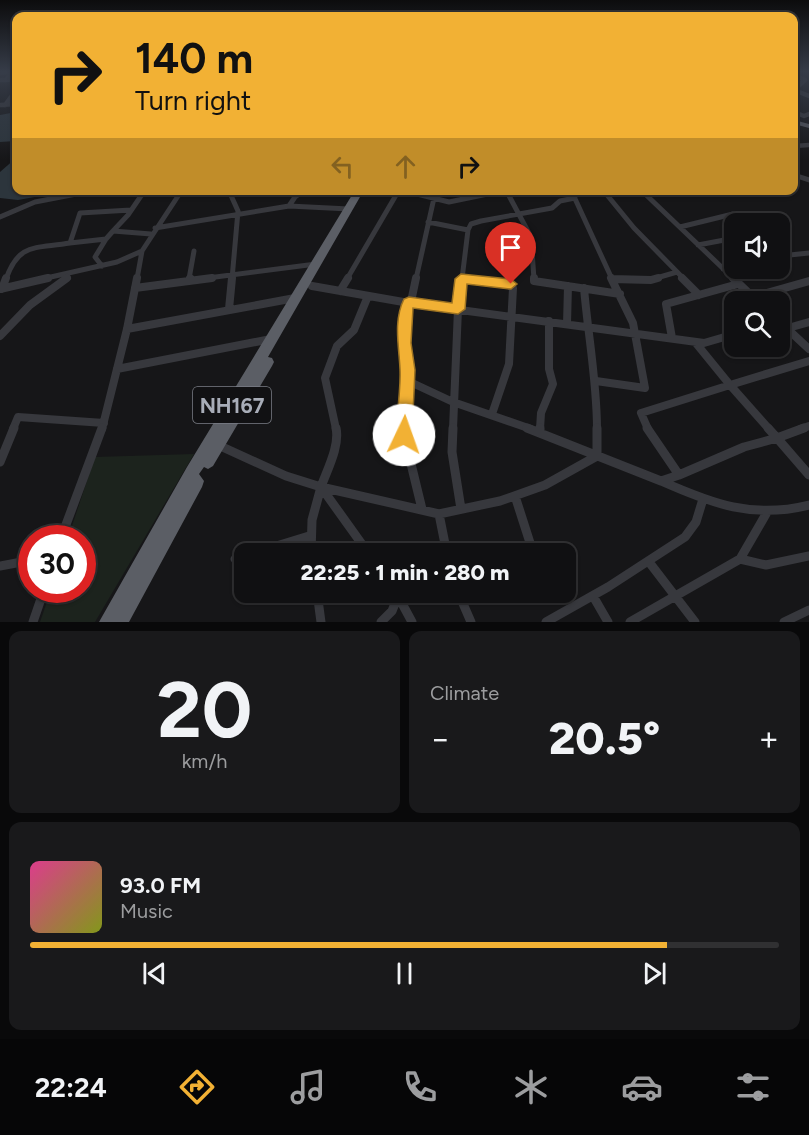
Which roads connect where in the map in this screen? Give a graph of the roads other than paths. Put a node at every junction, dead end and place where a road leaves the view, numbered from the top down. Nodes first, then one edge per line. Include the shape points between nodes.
1 (64, 195) edge
2 (142, 195) edge
3 (178, 195) edge
4 (230, 195) edge
5 (298, 195) edge
6 (357, 195) edge
7 (364, 195) edge
8 (397, 195) edge
9 (421, 195) edge
10 (487, 195) edge
11 (511, 195) edge
12 (573, 195) edge
13 (607, 195) edge
14 (646, 195) edge
15 (434, 198) junction
16 (574, 198) junction
17 (289, 206) junction
18 (349, 209) junction
19 (131, 210) junction
20 (520, 213) junction
21 (237, 216) junction
22 (724, 216) edge
23 (0, 217) edge
24 (428, 222) junction
25 (680, 227) junction
26 (468, 230) junction
27 (113, 231) junction
28 (153, 231) junction
29 (106, 239) junction
30 (724, 240) edge
31 (70, 243) junction
32 (698, 245) junction
33 (142, 251) junction
34 (194, 251) dead end
35 (809, 253) edge
36 (790, 255) edge
37 (316, 264) junction
38 (102, 266) junction
39 (723, 269) joint
40 (677, 272) junction
41 (73, 273) junction
42 (233, 276) junction
43 (461, 279) junction
44 (612, 279) junction
45 (189, 281) junction
46 (809, 281) edge
47 (738, 284) junction
48 (312, 285) junction
49 (568, 286) junction
50 (135, 288) junction
51 (585, 288) junction
52 (1, 289) edge
53 (340, 291) junction
54 (746, 291) edge
55 (779, 291) edge
56 (620, 294) junction
57 (699, 295) junction
58 (368, 296) junction
59 (295, 298) junction
60 (409, 303) junction
61 (229, 309) junction
62 (458, 309) junction
63 (512, 316) junction
64 (549, 321) junction
65 (809, 322) edge
66 (567, 324) junction
67 (588, 327) junction
68 (790, 327) edge
69 (126, 329) junction
70 (790, 330) edge
71 (635, 333) junction
72 (0, 336) edge
73 (724, 337) edge
74 (672, 338) junction
75 (271, 339) junction
76 (695, 342) junction
77 (809, 349) edge
78 (809, 361) edge
79 (117, 369) junction
80 (408, 381) junction
81 (596, 381) junction
82 (730, 385) junction
83 (453, 402) junction
84 (492, 414) junction
85 (104, 423) junction
86 (809, 426) edge
87 (540, 433) junction
88 (777, 438) junction
89 (219, 445) junction
90 (597, 456) junction
91 (0, 462) edge
92 (679, 475) junction
93 (809, 476) edge
94 (661, 481) junction
95 (321, 488) junction
96 (515, 496) junction
97 (703, 499) junction
98 (809, 506) edge
99 (422, 509) junction
100 (461, 510) junction
101 (439, 514) junction
102 (766, 514) junction
103 (66, 525) edge
104 (309, 536) junction
105 (286, 543) edge
106 (310, 543) edge
107 (361, 543) edge
108 (445, 543) edge
109 (530, 543) edge
110 (809, 556) edge
111 (740, 559) junction
112 (649, 562) junction
113 (18, 563) edge
114 (0, 566) edge
115 (593, 596) junction
116 (674, 596) junction
117 (40, 603) edge
118 (318, 603) edge
119 (394, 603) edge
120 (402, 603) edge
121 (463, 603) edge
122 (809, 610) edge
123 (33, 622) edge
124 (108, 622) edge
125 (119, 622) edge
126 (321, 622) edge
127 (381, 622) edge
128 (412, 622) edge
129 (471, 622) edge
130 (546, 622) edge
131 (608, 622) edge
132 (630, 622) edge
133 (695, 622) edge
134 (784, 622) edge

1 - 23 street via 37,199
2 - 19 street
3 - 28 street
4 - 21 street
5 - 17 street
6 - 18 highway, NH167
7 - 48 highway, NH167
8 - 53 street
9 - 15 street
10 - 15 street via 449,202
11 - 20 street
12 - 16 street
13 - 40 street
14 - 25 street
15 - 24 street
16 - 20 street via 560,201 552,208
16 - 44 street
17 - 18 street
17 - 21 street
18 - 37 highway, NH167
19 - 27 street
19 - 31 street via 80,213
20 - 26 street via 471,224
20 - 49 street via 531,237 534,281
21 - 28 street
21 - 42 street
22 - 25 street
24 - 26 street
24 - 60 street
25 - 32 street
26 - 43 street
27 - 28 street
27 - 29 street
28 - 33 street
29 - 31 street
29 - 38 street via 95,257
30 - 32 street
31 - 52 street via 21,252 12,262
32 - 39 street
33 - 38 street
33 - 50 street
34 - 45 street
35 - 36 street
37 - 42 street
37 - 59 highway, NH167
38 - 41 street
39 - 47 street
40 - 44 street via 651,280
40 - 57 street
41 - 52 street
41 - 72 street via 30,305
42 - 45 street
42 - 61 street
43 - 62 street
43 - 63 street via 511,284
44 - 56 street
45 - 50 street
46 - 55 street
47 - 54 street
47 - 57 street
48 - 53 street
48 - 89 highway, NH167
49 - 51 street
49 - 66 street
50 - 69 street
51 - 56 street
51 - 67 street
53 - 58 street
56 - 71 street
57 - 74 street via 666,304
58 - 60 street
58 - 95 street via 354,330 337,346 325,378 338,433
59 - 61 street
59 - 75 highway, NH167
60 - 62 street
60 - 80 street via 404,343
61 - 69 street
62 - 63 street
62 - 83 street
63 - 64 street
63 - 84 street via 509,364
64 - 66 street
64 - 87 street via 549,369 553,384 541,412
65 - 68 street
66 - 67 street
67 - 71 street
67 - 81 street
69 - 79 street
70 - 77 street
71 - 74 street
71 - 81 street via 645,388
73 - 76 street
74 - 76 street
75 - 79 street
75 - 124 highway, NH167
76 - 82 street
78 - 82 street
79 - 85 street
80 - 83 street
80 - 99 street via 404,435
81 - 90 street
82 - 88 street
82 - 92 street via 641,413 649,433
83 - 84 street
83 - 100 street via 452,452
84 - 87 street
85 - 91 street via 18,417
85 - 103 street
86 - 88 street
87 - 90 street
88 - 92 street via 744,447
88 - 93 street
89 - 95 street
89 - 125 highway, NH167
90 - 94 street
90 - 96 street via 545,485
92 - 94 street
94 - 97 street
95 - 99 street
95 - 104 street via 311,515
95 - 107 street
96 - 100 street
96 - 109 street
97 - 102 street via 734,510
97 - 112 street via 696,522 685,537
98 - 102 street
99 - 101 street
100 - 101 street
101 - 108 street
102 - 111 street
104 - 105 street
104 - 106 street
110 - 111 street via 766,565
111 - 116 street
112 - 115 street
112 - 116 street
113 - 114 street
115 - 130 street
115 - 131 street
116 - 132 street
116 - 133 street
117 - 123 street
118 - 126 street
119 - 127 street
120 - 128 street
121 - 129 street
122 - 134 street

